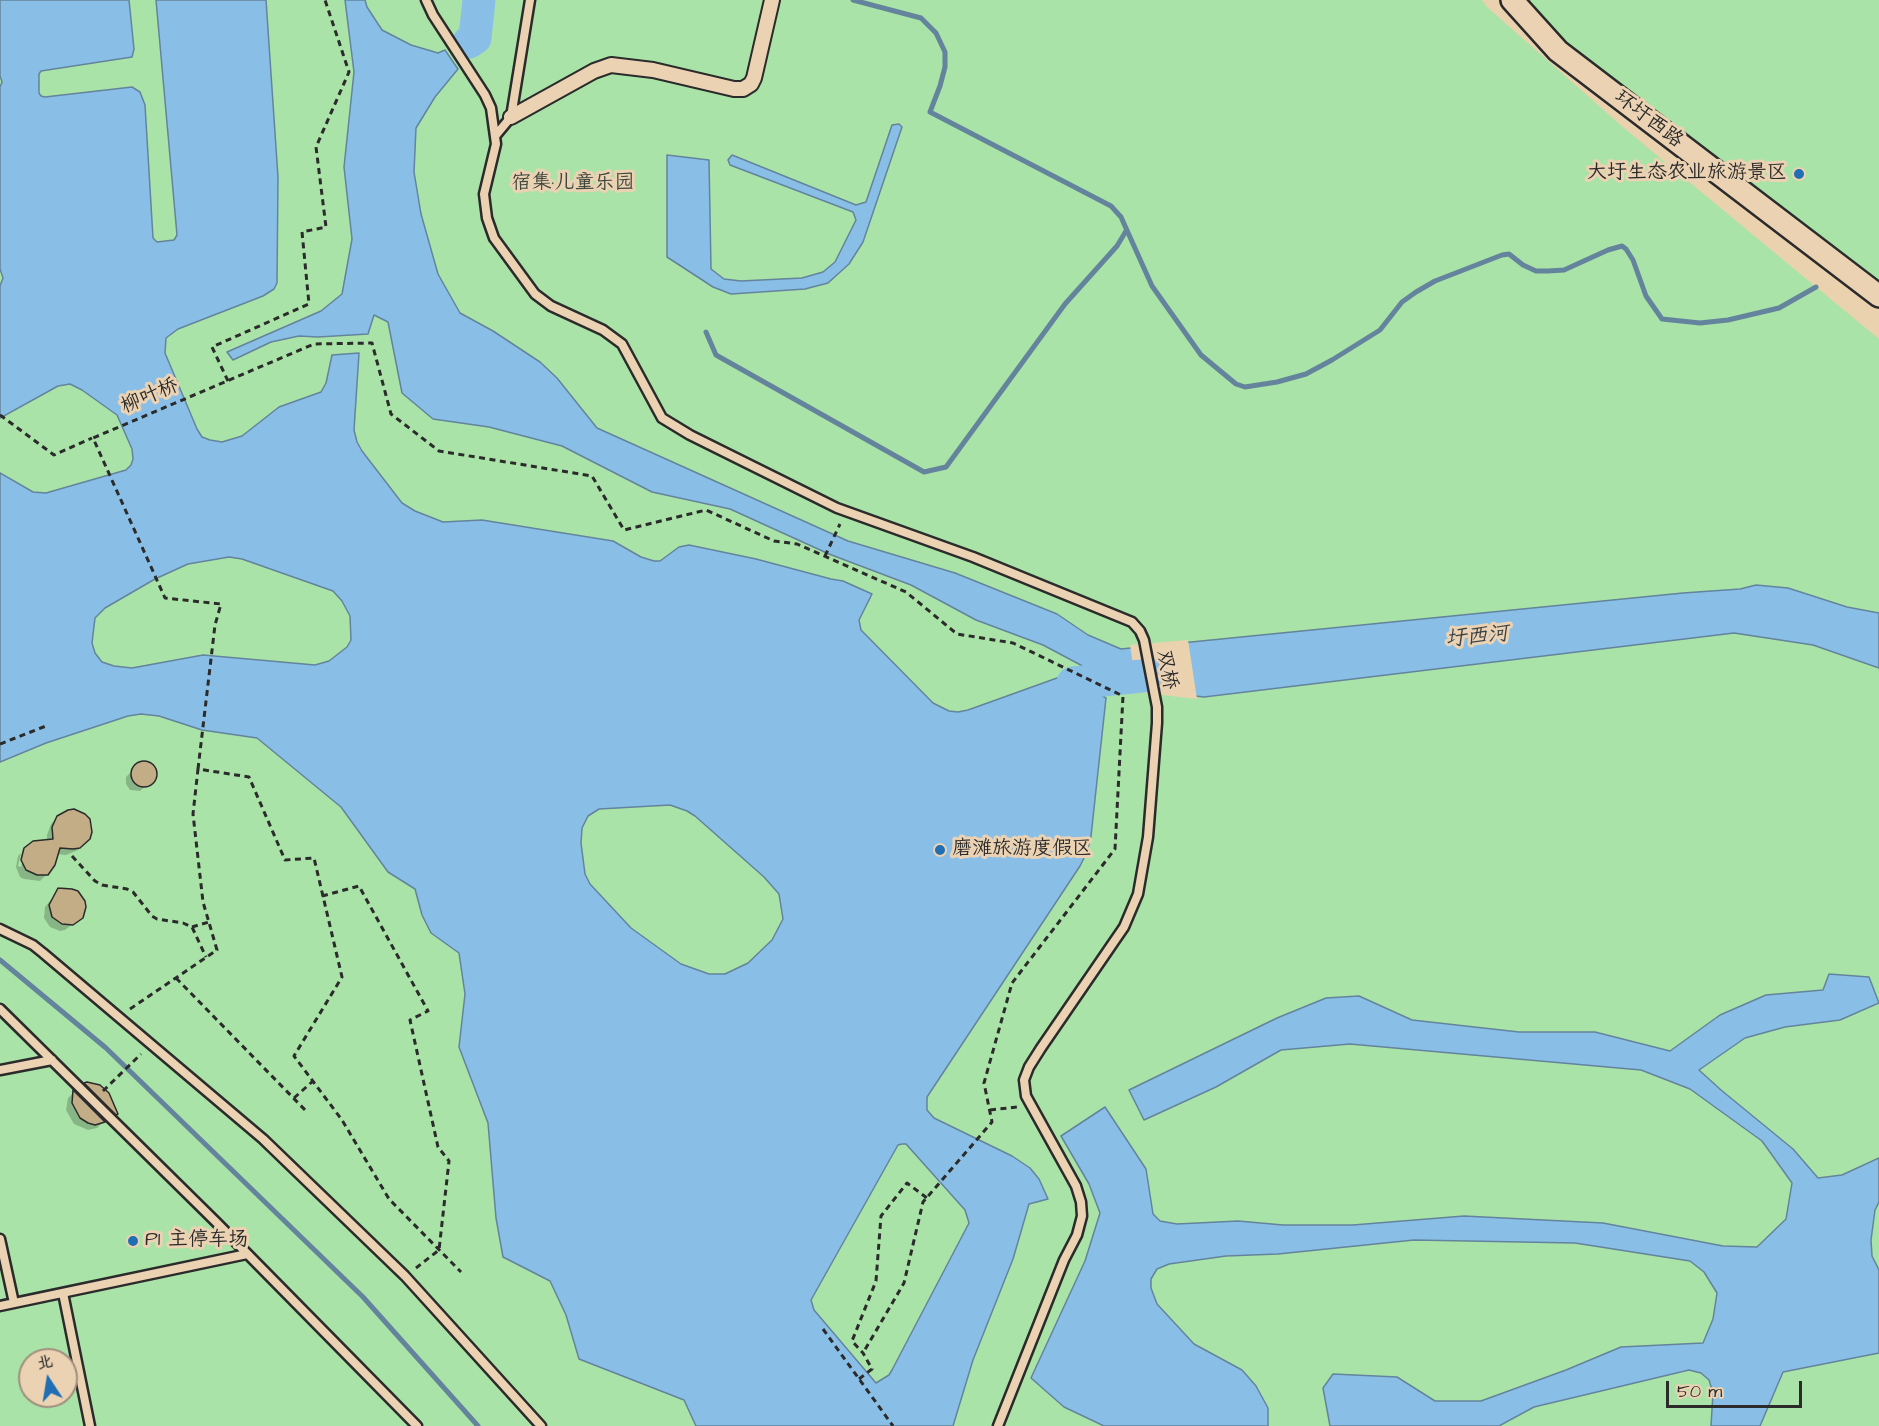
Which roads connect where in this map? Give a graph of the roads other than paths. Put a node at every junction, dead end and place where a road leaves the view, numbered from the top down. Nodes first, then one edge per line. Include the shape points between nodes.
1 (426, 0) edge
2 (530, 0) edge
3 (772, 0) edge
4 (1512, 0) edge
5 (511, 117) junction
6 (496, 135) junction
7 (1879, 296) edge
8 (0, 929) edge
9 (0, 1009) edge
10 (52, 1060) junction
11 (0, 1070) edge
12 (0, 1239) edge
13 (247, 1254) junction
14 (63, 1293) junction
15 (14, 1303) junction
16 (0, 1306) edge
17 (90, 1426) edge
18 (417, 1426) edge
19 (541, 1426) edge
20 (998, 1426) edge

1 - 6 lane via 485,95
2 - 5 lane
3 - 5 street via 754,78 743,89 611,65
4 - 7 street, 环圩西路 via 1558,51
5 - 6 lane
6 - 20 lane, 双桥 via 484,194 494,238 535,294 622,344 658,413 672,425 846,511 973,557 1132,622 1144,640 1157,707 1148,837 1138,894 1124,927 1024,1080 1031,1106 1076,1186 1082,1216
8 - 19 lane via 33,945 263,1139 405,1276
9 - 10 lane
10 - 11 lane
10 - 13 lane
12 - 15 lane
13 - 14 lane
13 - 18 lane
14 - 15 lane
14 - 17 lane
15 - 16 lane

